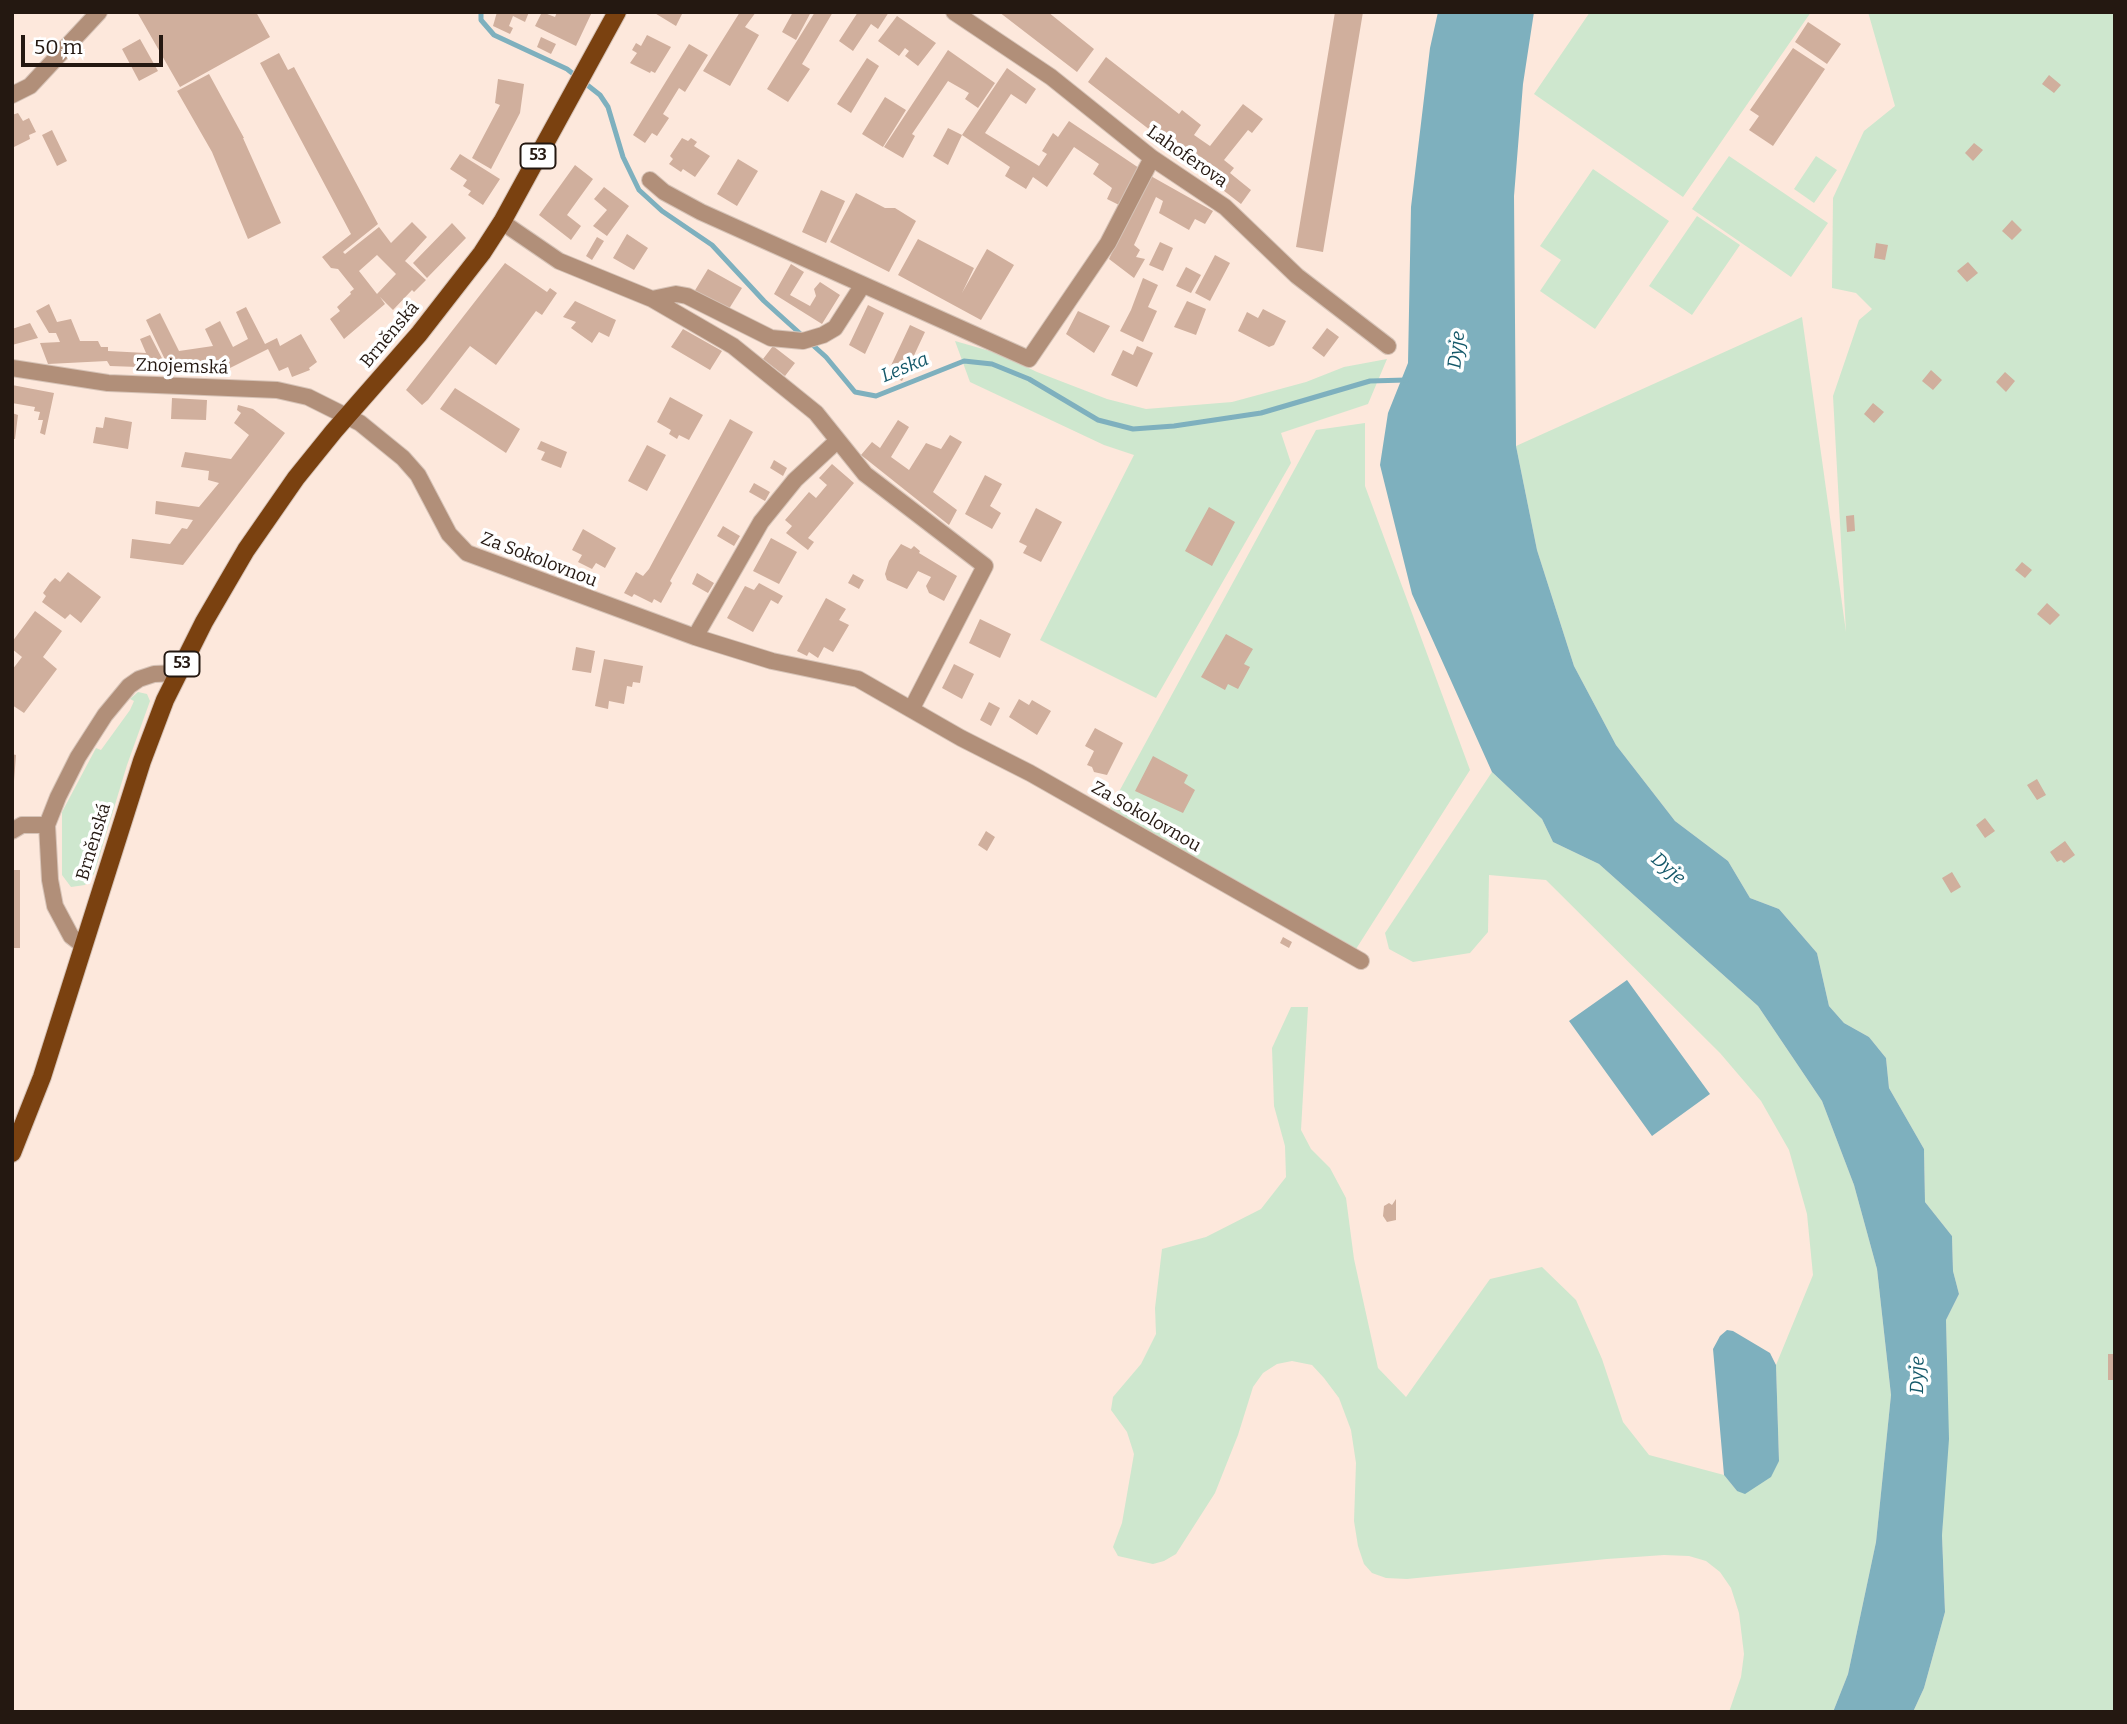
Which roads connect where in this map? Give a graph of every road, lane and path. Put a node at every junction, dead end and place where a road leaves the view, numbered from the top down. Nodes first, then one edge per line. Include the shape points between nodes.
1 (99, 12) edge
2 (617, 12) edge
3 (954, 12) edge
4 (12, 95) edge
5 (1152, 158) junction
6 (650, 180) dead end
7 (502, 222) junction
8 (862, 286) junction
9 (652, 299) junction
10 (1388, 346) dead end
11 (12, 368) edge
12 (346, 416) junction
13 (837, 440) junction
14 (695, 637) junction
15 (178, 673) junction
16 (912, 708) junction
17 (47, 825) junction
18 (12, 831) edge
19 (84, 946) junction
20 (1361, 961) dead end
21 (12, 1153) edge

1 - 4 street via 30,86
2 - 7 main road, Brněnská / 53
3 - 5 street, Lahoferova via 1051,77
5 - 8 street via 1108,243 1029,359
5 - 10 street, Lahoferova via 1225,207 1297,276
6 - 8 street via 701,212
7 - 9 street via 567,266
7 - 12 main road, Brněnská / 53 via 445,303
8 - 9 street via 839,324 810,339 771,338 687,296
9 - 13 street via 740,352 812,409
11 - 12 street, Znojemská via 108,383 291,392
12 - 14 street, Za Sokolovnou via 376,434 412,466 449,534 467,553
12 - 15 main road, Brněnská / 53 via 246,550
13 - 14 street via 795,480 761,522
13 - 16 street via 865,474 985,566
14 - 16 street, Za Sokolovnou via 772,661 858,679
15 - 17 street, Brněnská via 154,674 129,686 78,757
15 - 19 main road, Brněnská / 53 via 142,761
16 - 20 street, Za Sokolovnou
17 - 18 street via 22,825
17 - 19 street, Brněnská via 55,906 71,936
19 - 21 main road, Brněnská / 53

